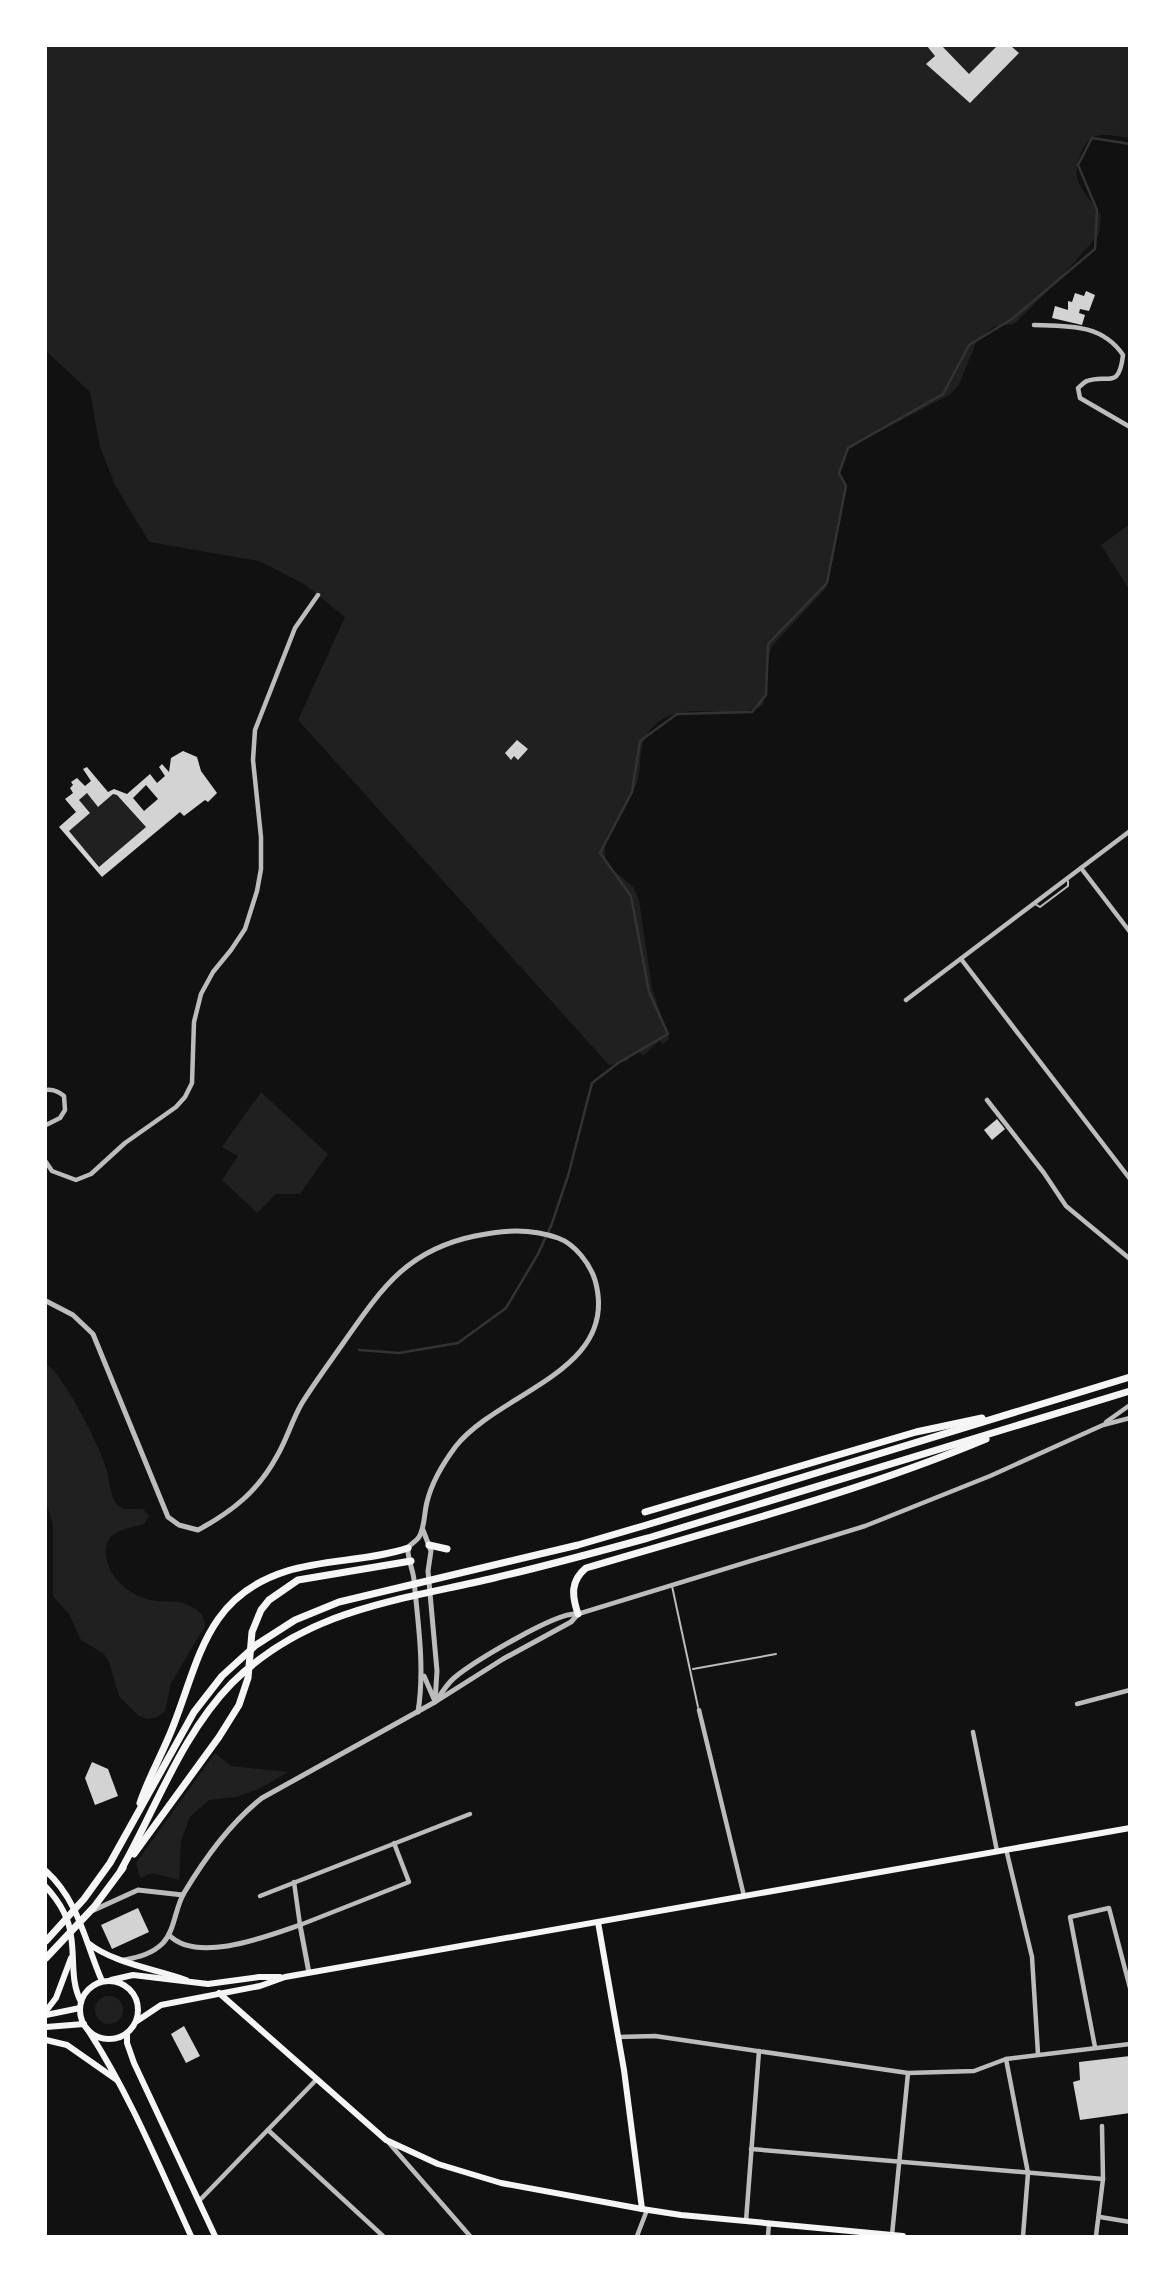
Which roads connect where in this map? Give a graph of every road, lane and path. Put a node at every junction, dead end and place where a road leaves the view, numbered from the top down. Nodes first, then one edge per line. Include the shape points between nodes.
1 (1034, 325) dead end
2 (1129, 427) edge
3 (318, 595) dead end
4 (1129, 831) edge
5 (1081, 868) junction
6 (1129, 932) edge
7 (961, 958) junction
8 (906, 1000) dead end
9 (46, 1090) edge
10 (987, 1100) dead end
11 (46, 1125) edge
12 (46, 1162) edge
13 (1129, 1179) edge
14 (1129, 1259) edge
15 (46, 1301) edge
16 (1129, 1377) edge
17 (1126, 1392) edge
18 (1129, 1406) edge
19 (1021, 1411) junction
20 (1129, 1418) edge
21 (1024, 1423) junction
22 (1103, 1424) junction
23 (645, 1512) dead end
24 (423, 1529) junction
25 (417, 1541) junction
26 (428, 1544) junction
27 (408, 1548) junction
28 (447, 1549) dead end
29 (420, 1563) junction
30 (672, 1585) junction
31 (578, 1614) junction
32 (776, 1654) dead end
33 (691, 1669) junction
34 (422, 1671) junction
35 (437, 1671) junction
36 (455, 1677) junction
37 (1129, 1690) edge
38 (435, 1702) junction
39 (1077, 1703) dead end
40 (699, 1710) joint
41 (418, 1712) junction
42 (973, 1732) dead end
43 (470, 1814) dead end
44 (132, 1825) junction
45 (1129, 1828) edge
46 (394, 1843) junction
47 (1006, 1849) junction
48 (997, 1851) junction
49 (121, 1870) junction
50 (46, 1871) edge
51 (294, 1882) junction
52 (46, 1887) edge
53 (183, 1895) junction
54 (260, 1896) dead end
55 (744, 1896) junction
56 (80, 1920) junction
57 (598, 1922) junction
58 (300, 1925) junction
59 (169, 1935) junction
60 (46, 1941) edge
61 (87, 1942) junction
62 (72, 1956) junction
63 (46, 1958) edge
64 (124, 1960) junction
65 (309, 1973) junction
66 (285, 1977) junction
67 (106, 1981) junction
68 (196, 1983) junction
69 (1129, 1988) edge
70 (219, 1993) junction
71 (81, 2005) junction
72 (46, 2013) edge
73 (137, 2021) junction
74 (84, 2024) junction
75 (46, 2027) edge
76 (88, 2030) junction
77 (127, 2034) junction
78 (618, 2037) junction
79 (46, 2040) edge
80 (1129, 2044) edge
81 (1095, 2047) junction
82 (759, 2051) junction
83 (1038, 2054) junction
84 (1006, 2059) junction
85 (908, 2073) junction
86 (318, 2079) junction
87 (118, 2082) junction
88 (1102, 2126) dead end
89 (268, 2130) junction
90 (386, 2140) junction
91 (751, 2149) junction
92 (899, 2162) junction
93 (1028, 2173) junction
94 (1103, 2179) junction
95 (199, 2201) junction
96 (645, 2210) junction
97 (1100, 2217) junction
98 (746, 2221) junction
99 (1129, 2222) edge
100 (769, 2223) junction
101 (892, 2235) edge
102 (191, 2236) edge
103 (215, 2236) edge
104 (383, 2236) edge
105 (470, 2236) edge
106 (637, 2236) edge
107 (768, 2236) edge
108 (903, 2236) edge
109 (1023, 2236) edge
110 (1096, 2236) edge

1 - 2 street via 1096,331 1116,345 1123,355 1116,376 1087,381 1078,388 1080,398
3 - 12 street via 295,628 255,730 253,761 261,838 257,891 245,929 201,994 194,1022 192,1083 186,1097 91,1174 76,1180 52,1171
4 - 5 street
5 - 6 street
5 - 7 street
7 - 8 street
7 - 13 street
9 - 11 street via 60,1092 65,1106 60,1118
10 - 14 street via 1066,1206
15 - 24 street via 93,1334 169,1517 198,1530 228,1514 256,1488 301,1404 374,1298 396,1275 449,1242 505,1230 562,1239 584,1259 595,1279 598,1301 592,1334 582,1352 564,1368 483,1420 458,1444 432,1487
16 - 19 highway
17 - 21 highway
18 - 20 street
18 - 22 street
19 - 23 highway via 916,1432
19 - 44 highway via 643,1526 339,1602 295,1619 256,1645 222,1676 170,1750
20 - 22 street
21 - 31 highway via 874,1482 586,1569 574,1583
21 - 49 highway via 648,1538 343,1614 301,1631 264,1655 231,1685 204,1719
22 - 30 street via 865,1527
24 - 25 street
24 - 26 street
25 - 26 street
25 - 27 street
26 - 28 highway
26 - 29 street via 431,1555
27 - 29 street via 408,1557
27 - 44 highway via 288,1571 235,1601 198,1654
29 - 34 street
29 - 35 street
29 - 49 highway via 400,1562 298,1580 269,1600 252,1632 248,1678 239,1705
30 - 31 street
30 - 33 lane
31 - 36 street via 555,1619
31 - 38 street
32 - 33 lane
33 - 40 lane
34 - 38 street
34 - 41 street
35 - 36 street via 447,1679
35 - 38 street
36 - 38 street
37 - 39 street
38 - 41 street
40 - 55 street
41 - 53 street via 262,1798 228,1829
42 - 48 street
43 - 46 street
44 - 60 highway via 84,1899
45 - 47 main road
46 - 51 street
46 - 58 street via 409,1882
47 - 48 main road
47 - 83 street via 1032,1957
48 - 55 main road
49 - 63 highway
50 - 56 main road
51 - 54 street
51 - 58 street
52 - 62 main road via 66,1920
53 - 56 street via 144,1889 131,1892
53 - 59 street
55 - 57 main road
56 - 61 main road
57 - 65 main road
57 - 78 main road
58 - 59 street via 232,1947 191,1946
58 - 65 street
59 - 64 street via 151,1952
61 - 64 main road via 103,1954
61 - 67 main road
62 - 71 main road
62 - 72 main road via 57,1998
64 - 68 main road
65 - 66 main road
66 - 68 main road
66 - 70 main road
67 - 68 main road via 133,1975
67 - 71 main road via 90,1988
67 - 73 main road via 123,1983 133,1993 139,2006
69 - 81 street via 1110,1908 1070,1917
70 - 73 main road via 162,2005
70 - 86 main road
71 - 72 main road
71 - 74 main road
73 - 77 main road
74 - 75 main road
74 - 76 main road
76 - 77 main road via 103,2038
76 - 87 main road
77 - 95 main road via 134,2063
78 - 82 street via 655,2036
78 - 96 main road
79 - 87 main road via 67,2045
80 - 81 street
81 - 83 street
82 - 85 street
82 - 91 street
83 - 84 street
84 - 85 street via 974,2071
84 - 93 street
85 - 92 street
86 - 89 street
86 - 90 main road
87 - 102 main road
88 - 94 street
89 - 95 street
89 - 104 street
90 - 96 main road via 438,2164 501,2183
90 - 105 street
91 - 92 street
91 - 98 street
92 - 93 street
92 - 101 street
93 - 94 street
93 - 109 street
94 - 97 street
95 - 103 main road
96 - 98 main road
96 - 106 street
97 - 99 street
97 - 110 street
98 - 100 main road
100 - 101 main road
100 - 107 street
101 - 108 main road

